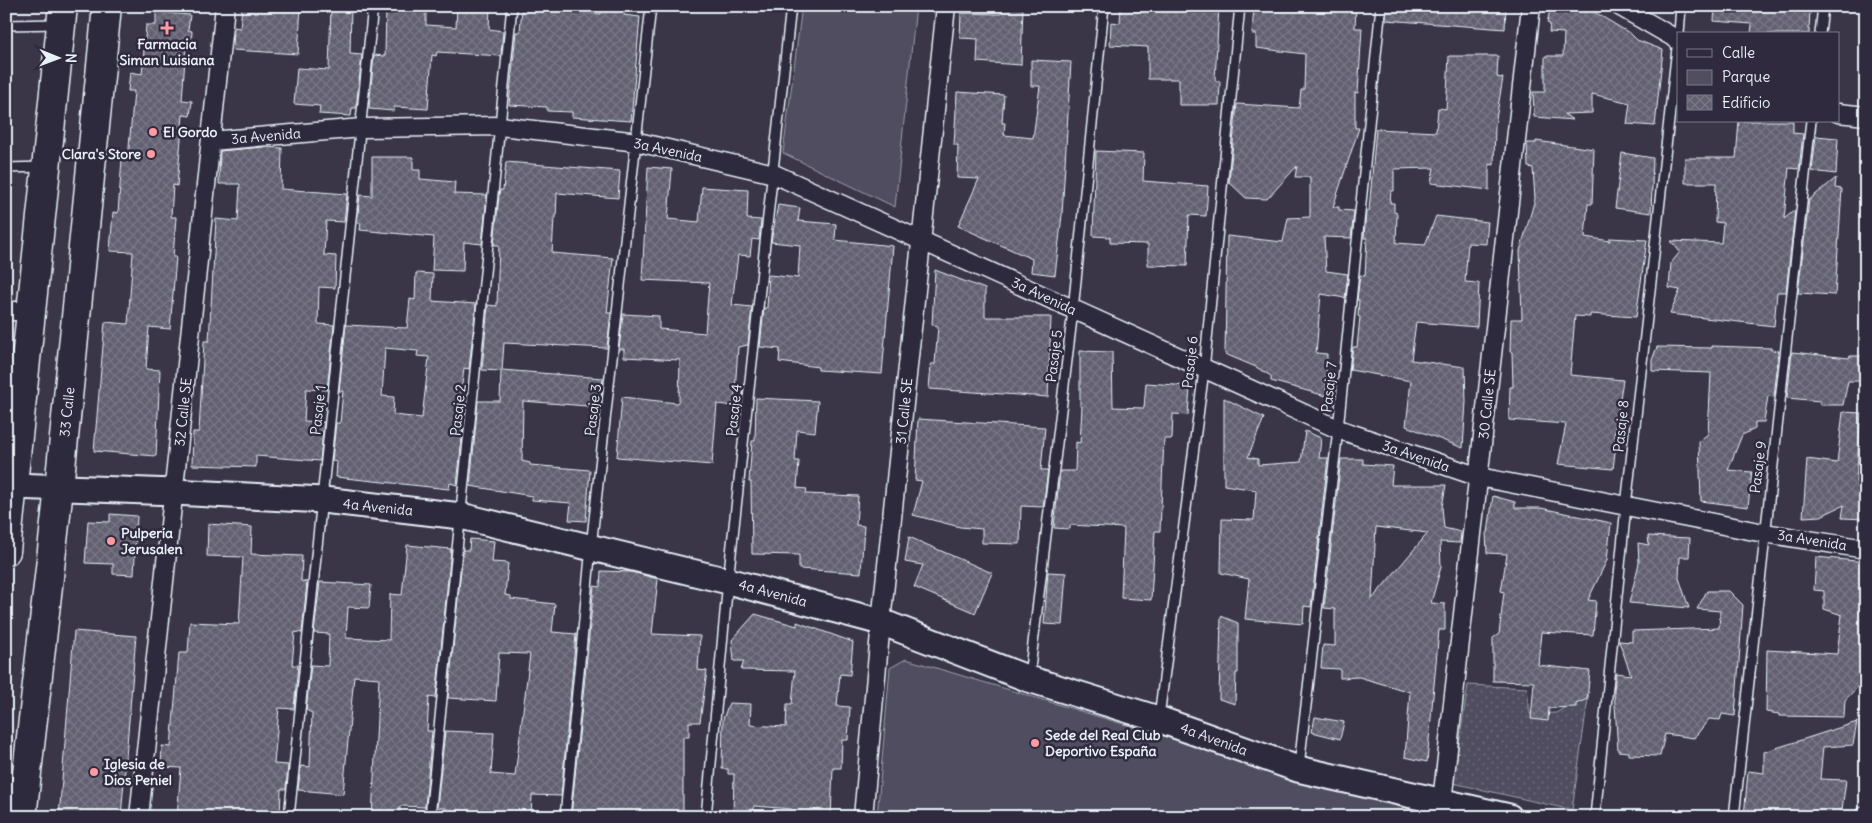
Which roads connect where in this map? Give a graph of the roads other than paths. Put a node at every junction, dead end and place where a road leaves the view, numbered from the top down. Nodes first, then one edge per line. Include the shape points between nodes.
1 (107, 6) edge
2 (225, 6) edge
3 (373, 6) edge
4 (512, 6) edge
5 (652, 6) edge
6 (790, 6) edge
7 (946, 6) edge
8 (1104, 6) edge
9 (1240, 6) edge
10 (1380, 6) edge
11 (1531, 6) edge
12 (1619, 6) edge
13 (1682, 6) edge
14 (1823, 6) edge
15 (62, 15) edge
16 (6, 25) edge
17 (1679, 32) edge
18 (1820, 32) edge
19 (1677, 39) edge
20 (1677, 49) edge
21 (1840, 113) edge
22 (1866, 116) edge
23 (1811, 122) edge
24 (500, 126) junction
25 (362, 128) junction
26 (211, 142) junction
27 (638, 142) junction
28 (46, 167) junction
29 (6, 168) edge
30 (774, 174) junction
31 (923, 240) junction
32 (1073, 310) junction
33 (19, 311) edge
34 (1204, 370) junction
35 (1338, 429) junction
36 (12, 452) edge
37 (1479, 477) junction
38 (13, 486) junction
39 (59, 488) junction
40 (174, 492) junction
41 (323, 500) junction
42 (1626, 506) junction
43 (461, 516) junction
44 (1764, 533) junction
45 (591, 547) junction
46 (1866, 549) edge
47 (6, 551) edge
48 (728, 581) junction
49 (881, 622) junction
50 (1029, 679) junction
51 (1158, 719) junction
52 (1298, 769) junction
53 (1442, 802) junction
54 (22, 817) edge
55 (139, 817) edge
56 (289, 817) edge
57 (430, 817) edge
58 (564, 817) edge
59 (706, 817) edge
60 (863, 817) edge
61 (1509, 817) edge
62 (1595, 817) edge
63 (1734, 817) edge

1 - 39 main road, 33 Calle
2 - 26 street, 32 Calle SE
3 - 25 lane, Pasaje 1
4 - 24 lane, Pasaje 2
5 - 27 lane, Pasaje 3
6 - 30 lane, Pasaje 4
7 - 31 street, 31 Calle SE
8 - 32 lane, Pasaje 5
9 - 34 lane, Pasaje 6
10 - 35 lane, Pasaje 7
11 - 37 street, 30 Calle SE
12 - 19 street
13 - 17 lane
14 - 18 lane
15 - 16 lane
15 - 28 main road
20 - 42 lane, Pasaje 8
21 - 22 street
23 - 44 lane, Pasaje 9
24 - 25 street, 3a Avenida
24 - 27 street, 3a Avenida
24 - 43 lane, Pasaje 2
25 - 26 street, 3a Avenida
25 - 41 lane, Pasaje 1
26 - 40 street, 32 Calle SE
27 - 30 street, 3a Avenida
27 - 45 lane, Pasaje 3
28 - 29 lane
28 - 33 main road
30 - 31 street, 3a Avenida
30 - 48 lane, Pasaje 4
31 - 32 street, 3a Avenida
31 - 49 street, 31 Calle SE
32 - 34 street, 3a Avenida
32 - 50 lane, Pasaje 5
33 - 36 main road
34 - 35 street, 3a Avenida
34 - 51 lane, Pasaje 6
35 - 37 street, 3a Avenida
35 - 52 lane, Pasaje 7
36 - 38 main road
37 - 42 street, 3a Avenida
37 - 53 street, 30 Calle SE
38 - 39 street, 4a Avenida
38 - 47 main road
39 - 40 street, 4a Avenida
39 - 54 main road, 33 Calle
40 - 41 street, 4a Avenida
40 - 55 street, 32 Calle SE
41 - 43 street, 4a Avenida
41 - 56 lane, Pasaje 1
42 - 44 street, 3a Avenida
42 - 62 lane, Pasaje 8
43 - 45 street, 4a Avenida
43 - 57 lane, Pasaje 2
44 - 46 street, 3a Avenida
44 - 63 lane, Pasaje 9
45 - 48 street, 4a Avenida
45 - 58 lane, Pasaje 3
48 - 49 street, 4a Avenida
48 - 59 lane, Pasaje 4
49 - 50 street, 4a Avenida
49 - 60 street, 31 Calle SE
50 - 51 street, 4a Avenida
51 - 52 street, 4a Avenida
52 - 53 street, 4a Avenida
53 - 61 street, 4a Avenida

